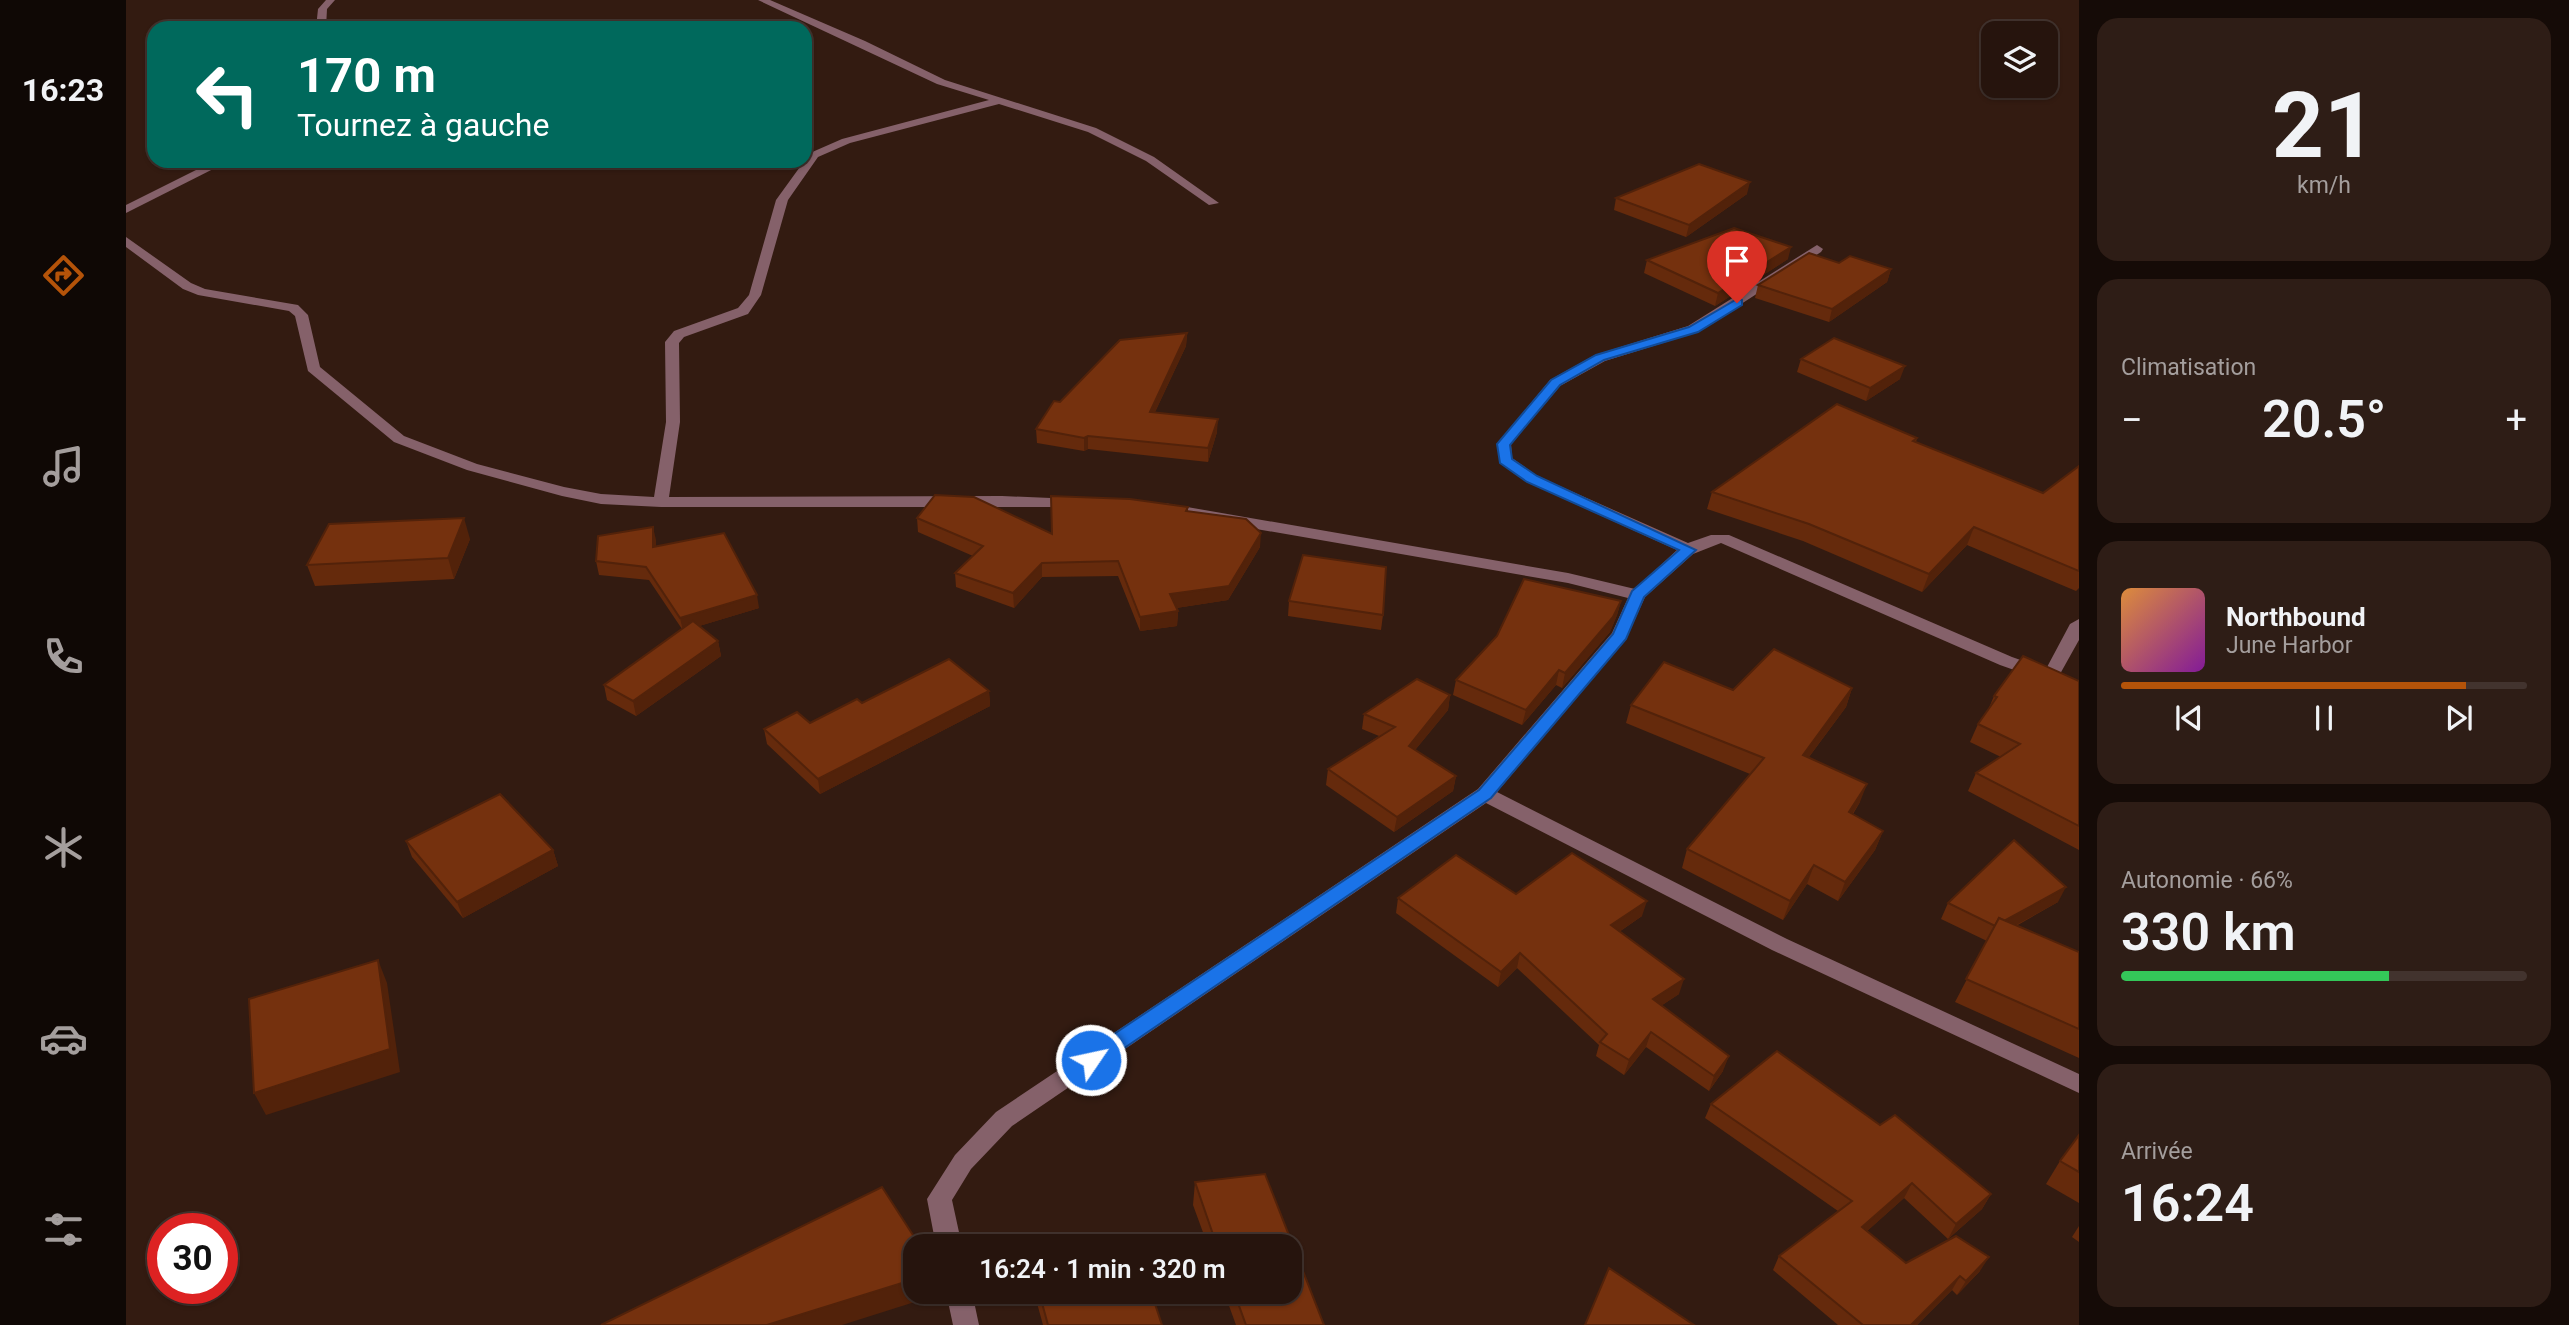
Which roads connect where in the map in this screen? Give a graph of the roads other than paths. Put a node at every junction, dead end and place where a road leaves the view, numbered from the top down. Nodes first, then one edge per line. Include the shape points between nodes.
1 (331, 0) edge
2 (762, 0) edge
3 (322, 21) edge
4 (811, 21) edge
5 (812, 22) edge
6 (1002, 100) junction
7 (812, 158) edge
8 (209, 168) edge
9 (805, 168) edge
10 (1213, 203) dead end
11 (126, 210) edge
12 (126, 241) edge
13 (1817, 248) dead end
14 (661, 502) junction
15 (1093, 505) edge
16 (1145, 507) edge
17 (1689, 550) junction
18 (1638, 595) junction
19 (2079, 624) edge
20 (2050, 677) junction
21 (2079, 687) edge
22 (1485, 794) junction
23 (2079, 1084) edge
24 (947, 1234) edge
25 (962, 1304) edge
26 (966, 1325) edge

1 - 3 street via 323,9
2 - 4 street
5 - 6 street via 942,82
6 - 7 street via 846,141
6 - 10 street via 1092,130 1150,159
8 - 11 street
9 - 14 street via 782,200 755,295 743,311 679,334 672,342 673,422
12 - 14 street via 187,286 293,308 301,315 313,368 399,439 472,467 562,491 601,499
13 - 17 street via 1693,329 1600,358 1555,383 1504,444 1505,460 1532,479
14 - 15 street via 1002,500
16 - 18 street via 1180,509 1568,578
17 - 18 street
17 - 20 street via 1708,538 1723,538
18 - 22 street via 1620,635
19 - 20 street
20 - 21 street
22 - 23 street via 1630,872
22 - 24 street via 1004,1119 963,1162 940,1199
25 - 26 street

